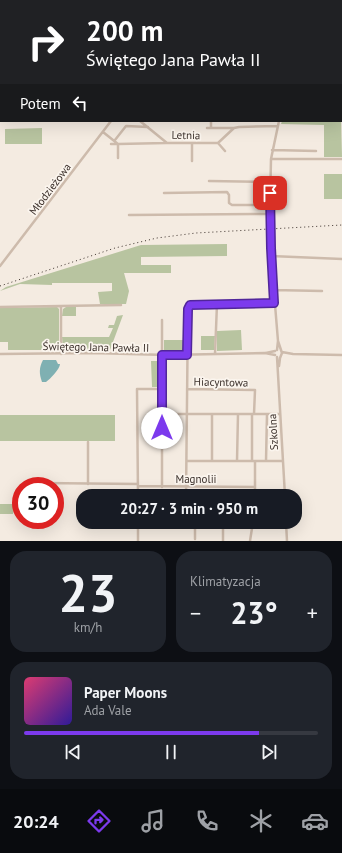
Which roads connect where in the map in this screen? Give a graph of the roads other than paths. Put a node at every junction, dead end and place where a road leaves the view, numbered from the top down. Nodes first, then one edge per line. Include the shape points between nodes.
1 (110, 122) edge
2 (141, 122) edge
3 (211, 122) edge
4 (280, 122) edge
5 (278, 126) junction
6 (148, 127) junction
7 (207, 128) dead end
8 (211, 128) junction
9 (234, 128) junction
10 (103, 132) junction
11 (115, 140) junction
12 (167, 143) junction
13 (192, 143) junction
14 (218, 143) junction
15 (111, 144) dead end
16 (118, 144) junction
17 (272, 150) junction
18 (225, 151) dead end
19 (316, 151) dead end
20 (118, 158) dead end
21 (271, 159) junction
22 (342, 159) edge
23 (192, 161) dead end
24 (209, 182) dead end
25 (271, 182) junction
26 (164, 193) dead end
27 (270, 205) junction
28 (270, 214) junction
29 (129, 215) dead end
30 (271, 256) junction
31 (342, 259) edge
32 (0, 266) edge
33 (273, 290) junction
34 (322, 291) dead end
35 (274, 303) junction
36 (217, 304) junction
37 (120, 305) dead end
38 (61, 306) junction
39 (0, 307) edge
40 (162, 320) dead end
41 (279, 353) junction
42 (0, 354) edge
43 (61, 354) junction
44 (215, 354) junction
45 (162, 355) junction
46 (187, 355) junction
47 (342, 355) edge
48 (162, 389) junction
49 (187, 389) junction
50 (162, 414) junction
51 (187, 414) junction
52 (212, 414) junction
53 (238, 414) junction
54 (253, 414) junction
55 (267, 414) junction
56 (280, 414) junction
57 (88, 442) dead end
58 (187, 461) junction
59 (212, 461) junction
60 (238, 461) junction
61 (253, 461) junction
62 (266, 461) junction
63 (283, 461) junction
64 (64, 483) edge
65 (88, 484) junction
66 (138, 485) junction
67 (162, 487) junction
68 (186, 487) junction
69 (255, 487) joint
70 (138, 489) edge
71 (285, 489) edge
72 (138, 529) edge
73 (195, 529) edge
74 (223, 529) edge
75 (252, 529) edge
76 (286, 529) edge
77 (195, 539) dead end
78 (138, 541) edge
79 (223, 541) edge
80 (250, 541) edge
81 (287, 541) edge

1 - 10 street, Młodzieżowa
2 - 6 street, Letnia
3 - 8 street
4 - 5 street, Szkolna
5 - 9 street
5 - 17 street, Szkolna
6 - 11 street via 126,126
6 - 12 street, Letnia
7 - 8 street
8 - 9 street
9 - 14 street
10 - 11 street
10 - 32 street, Młodzieżowa
11 - 16 street
12 - 13 street, Letnia
12 - 16 street
13 - 14 street, Letnia
13 - 23 street
14 - 18 street
15 - 16 street
16 - 20 street
17 - 19 street
17 - 21 street, Szkolna
21 - 22 street
21 - 25 street, Szkolna
24 - 25 street
25 - 27 street, Szkolna
26 - 27 street via 227,192 229,203 232,205
27 - 28 street, Szkolna
28 - 29 street
28 - 30 street, Szkolna
30 - 31 street
30 - 33 street, Szkolna
33 - 34 street
33 - 35 street, Szkolna
35 - 36 street
35 - 41 street, Szkolna
36 - 44 street
36 - 46 street via 190,305
37 - 38 street
38 - 39 street
38 - 43 street
40 - 45 street
41 - 44 street, Świętego Jana Pawła II
41 - 47 street, Świętego Jana Pawła II
41 - 56 street, Szkolna
42 - 43 street, Świętego Jana Pawła II
43 - 45 street, Świętego Jana Pawła II
44 - 46 street, Świętego Jana Pawła II
45 - 46 street, Świętego Jana Pawła II
45 - 48 street
46 - 49 street
48 - 50 street
48 - 66 street via 137,389
49 - 51 street
49 - 54 street, Hiacyntowa via 254,390
50 - 51 street
50 - 67 street
51 - 52 street
51 - 58 street
52 - 53 street
52 - 59 street
53 - 54 street
53 - 60 street
54 - 55 street
54 - 61 street
55 - 56 street
55 - 62 street
56 - 63 street, Szkolna
57 - 65 street
58 - 59 street
58 - 68 street
59 - 60 street
60 - 61 street
61 - 62 street
61 - 69 street
62 - 63 street
63 - 71 street, Szkolna
64 - 65 street, Magnolii
65 - 66 street, Magnolii
66 - 67 street, Magnolii
66 - 70 street
67 - 68 street, Magnolii
68 - 69 street, Magnolii
72 - 78 street
73 - 77 street
74 - 79 street
75 - 80 street
76 - 81 street

